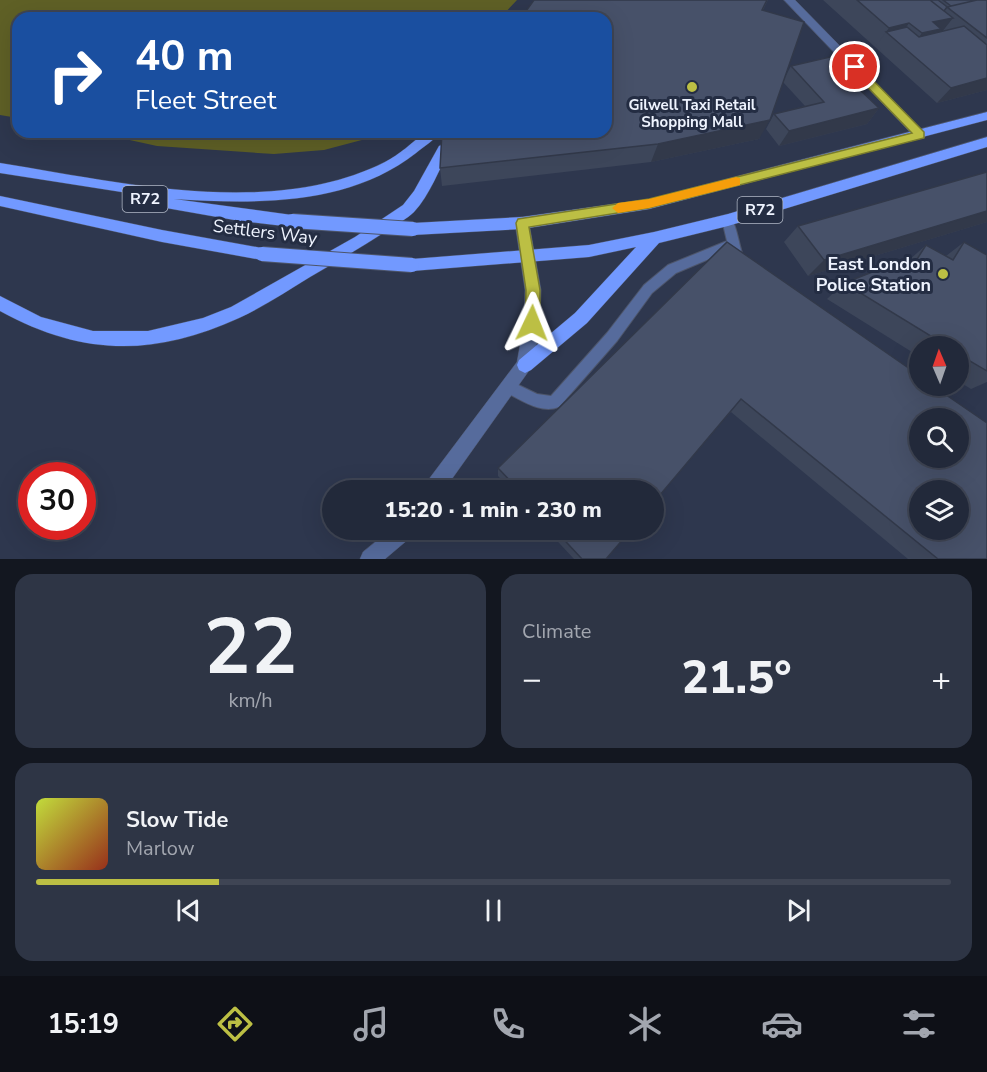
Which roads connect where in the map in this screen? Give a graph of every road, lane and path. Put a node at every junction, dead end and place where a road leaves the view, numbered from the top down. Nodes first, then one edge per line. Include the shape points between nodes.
1 (789, 0) edge
2 (987, 116) edge
3 (920, 135) junction
4 (428, 138) edge
5 (987, 142) edge
6 (444, 149) edge
7 (0, 170) edge
8 (0, 201) edge
9 (728, 220) junction
10 (522, 223) junction
11 (654, 238) junction
12 (732, 244) junction
13 (529, 257) junction
14 (746, 270) edge
15 (0, 303) edge
16 (525, 365) junction
17 (510, 387) junction
18 (440, 480) edge
19 (392, 540) edge
20 (370, 559) edge

1 - 3 street
2 - 3 main road, R72
3 - 10 main road, R72 via 649,204
4 - 7 main road via 363,179 296,195 202,195
5 - 9 main road, R72
6 - 15 main road via 408,209 236,312 205,325 148,338 93,338 37,323
7 - 10 main road, Settlers Way / R72, bridge via 163,203 292,221 413,229
8 - 13 main road, Settlers Way / R72, bridge via 262,254 412,265
9 - 11 main road, R72
9 - 12 lane
10 - 13 street
11 - 13 main road, R72 via 589,251
11 - 16 main road via 580,318
12 - 14 lane
12 - 17 lane via 672,269 648,289 612,337 554,402 546,404
13 - 16 street via 532,323
16 - 17 street
17 - 18 street
19 - 20 street

